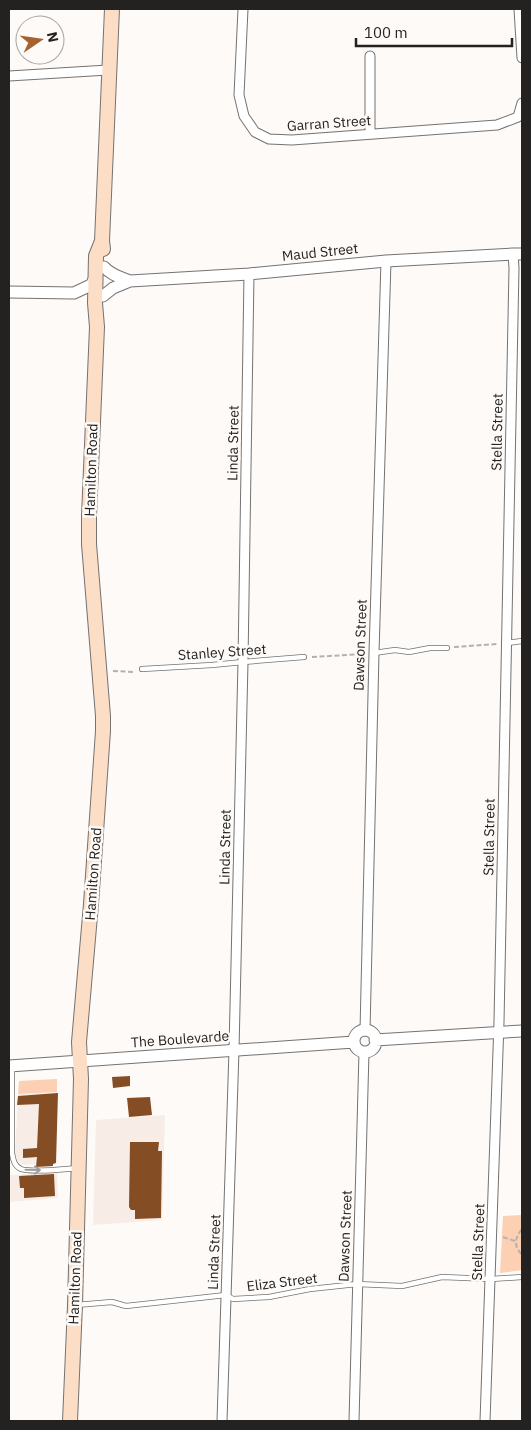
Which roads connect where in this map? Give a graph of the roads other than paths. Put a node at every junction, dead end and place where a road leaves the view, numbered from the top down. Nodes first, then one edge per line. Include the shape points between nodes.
1 (112, 9) edge
2 (243, 9) edge
3 (519, 9) edge
4 (370, 56) dead end
5 (522, 58) edge
6 (108, 70) junction
7 (9, 76) edge
8 (522, 103) edge
9 (370, 134) junction
10 (102, 241) junction
11 (519, 253) edge
12 (386, 261) junction
13 (104, 267) junction
14 (249, 274) junction
15 (95, 278) junction
16 (130, 281) junction
17 (9, 292) edge
18 (74, 292) junction
19 (100, 302) junction
20 (522, 641) edge
21 (507, 643) junction
22 (447, 648) road end
23 (374, 653) junction
24 (304, 657) road end
25 (243, 662) junction
26 (142, 669) road end
27 (365, 1031) junction
28 (522, 1031) edge
29 (498, 1032) junction
30 (376, 1040) junction
31 (354, 1042) junction
32 (234, 1050) junction
33 (364, 1052) junction
34 (80, 1061) junction
35 (11, 1066) edge
36 (78, 1168) junction
37 (522, 1277) edge
38 (490, 1279) junction
39 (357, 1284) junction
40 (226, 1295) junction
41 (75, 1305) junction
42 (70, 1421) edge
43 (222, 1421) edge
44 (354, 1421) edge
45 (485, 1421) edge

1 - 6 main road, Hamilton Road
2 - 9 street, Garran Street via 239,95 244,116 255,132 269,139 292,140
3 - 5 street
4 - 9 street
6 - 7 street
6 - 10 main road, Hamilton Road
8 - 9 street, Garran Street via 518,117 497,125
10 - 13 main road, Hamilton Road
10 - 15 main road, Hamilton Road via 96,256
11 - 12 street, Maud Street
11 - 21 street, Stella Street via 514,268
12 - 14 street, Maud Street
12 - 23 street, Dawson Street
13 - 16 street, Maud Street
13 - 19 main road, Hamilton Road
14 - 16 street, Maud Street
14 - 25 street, Linda Street
15 - 18 street via 91,285
15 - 19 main road, Hamilton Road
16 - 19 street, Maud Street via 113,288
17 - 18 street
18 - 19 street
19 - 34 main road, Hamilton Road via 89,544 103,732
20 - 21 lane
21 - 29 street, Stella Street
22 - 23 lane
23 - 27 street, Dawson Street
24 - 25 lane, Stanley Street
25 - 26 lane, Stanley Street
25 - 32 street, Linda Street
27 - 30 street via 371,1032
27 - 31 street via 358,1033
28 - 29 street
29 - 30 street
29 - 38 street, Stella Street
30 - 33 street via 373,1049
31 - 32 street, The Boulevarde
31 - 33 street via 356,1048
32 - 34 street, The Boulevarde
32 - 40 street, Linda Street
33 - 39 street, Dawson Street
34 - 35 street, The Boulevarde
34 - 36 main road, Hamilton Road
35 -> 36 lane via 14,1163 20,1169 30,1171
36 - 41 main road, Hamilton Road
37 - 38 lane, Eliza Street
38 - 39 lane, Eliza Street via 442,1278 402,1286
38 - 45 street, Stella Street
39 - 40 lane, Eliza Street via 269,1297 233,1299
39 - 44 street, Dawson Street
40 - 41 lane, Eliza Street via 126,1306 112,1302
40 - 43 street, Linda Street
41 - 42 main road, Hamilton Road

